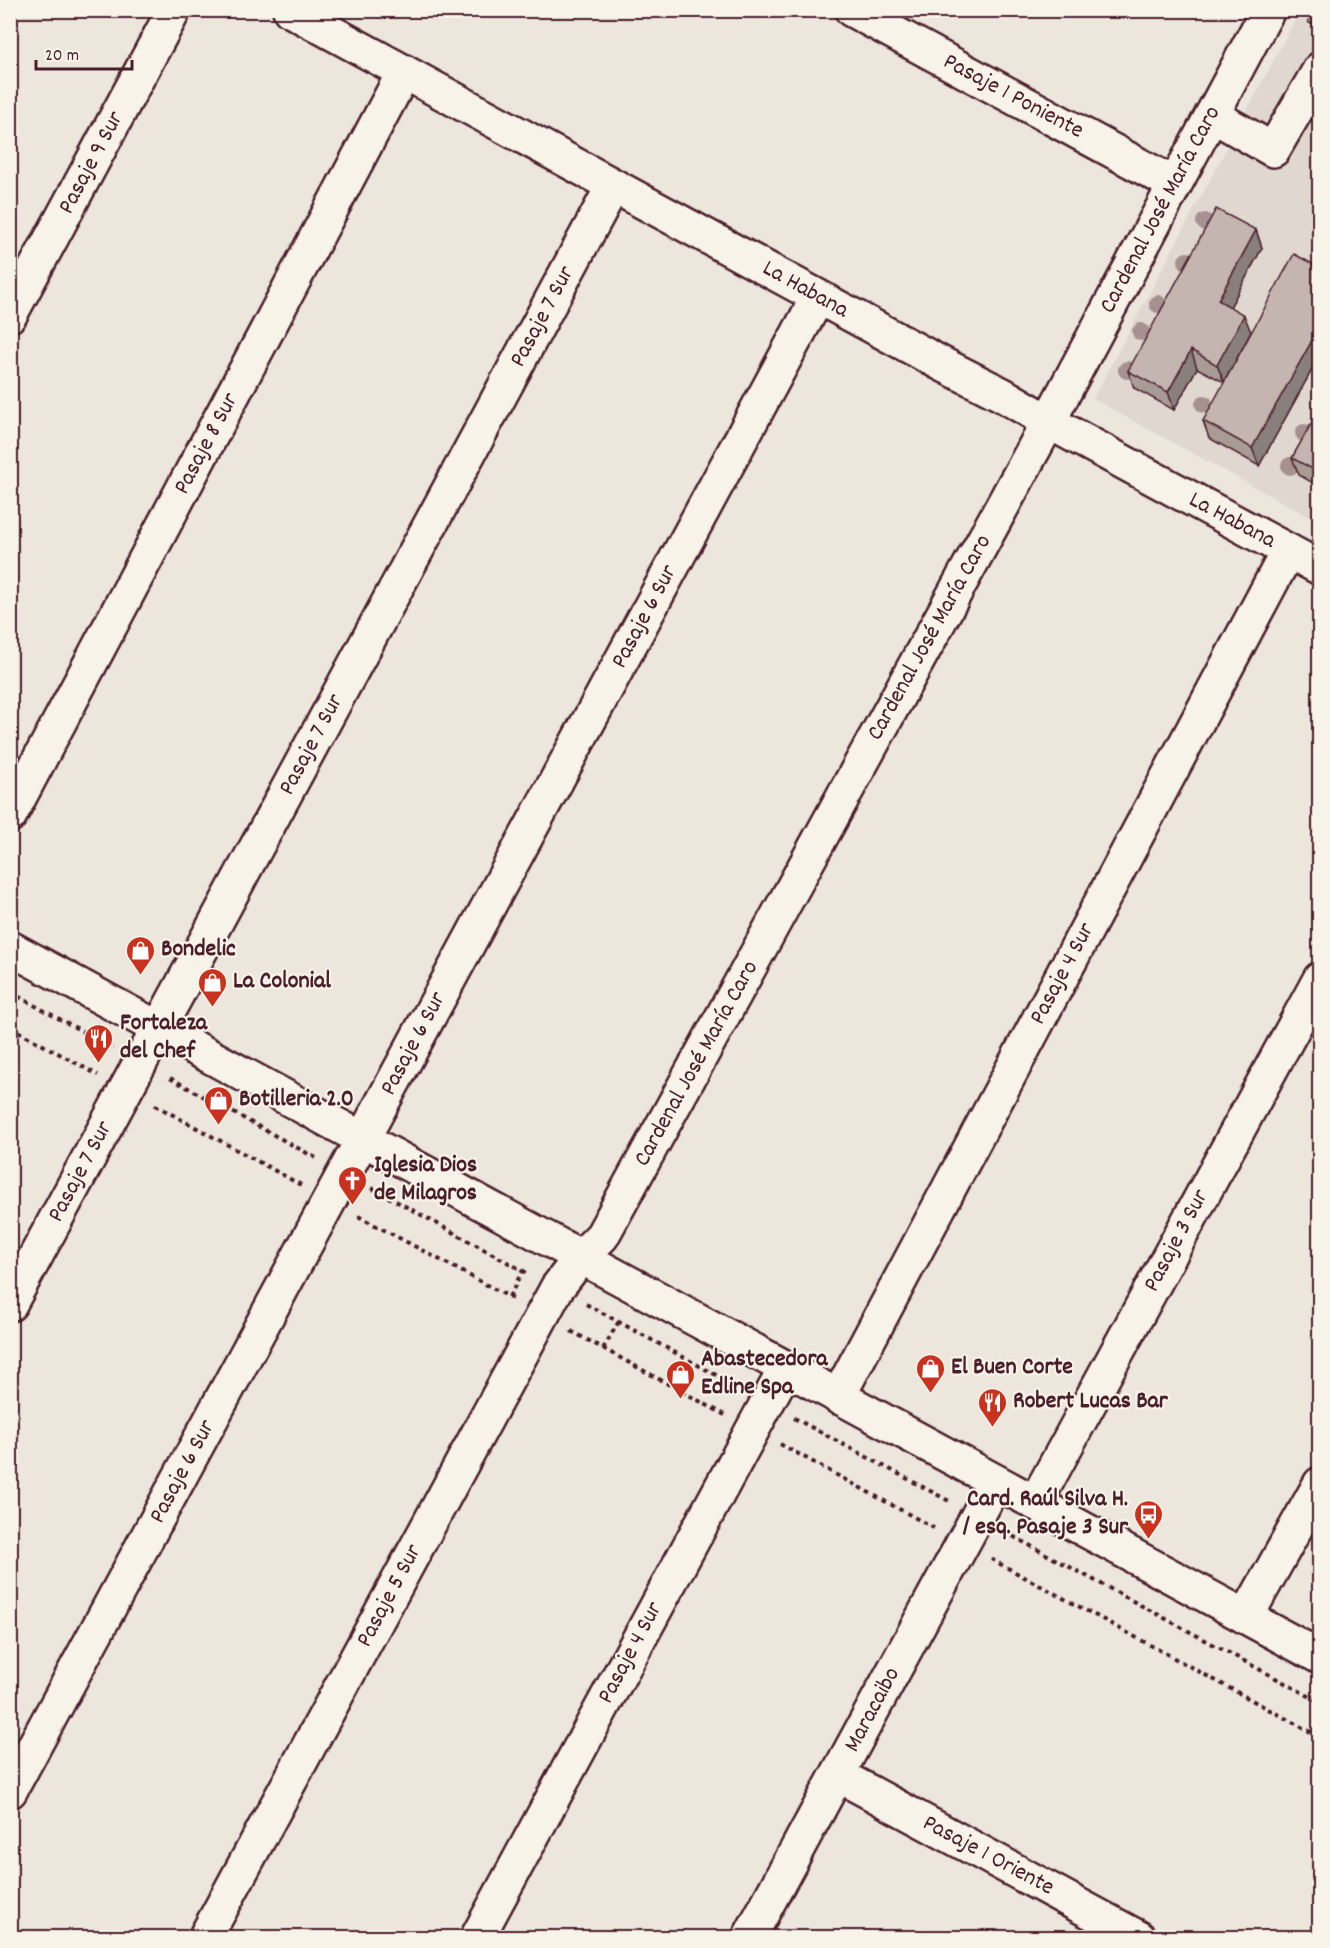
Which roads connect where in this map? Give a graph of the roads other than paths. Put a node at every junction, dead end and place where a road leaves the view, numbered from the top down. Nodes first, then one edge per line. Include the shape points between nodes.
1 (174, 10) edge
2 (290, 10) edge
3 (852, 10) edge
4 (1268, 10) edge
5 (1320, 69) edge
6 (404, 72) junction
7 (1212, 115) junction
8 (1174, 184) junction
9 (614, 186) junction
10 (818, 297) junction
11 (10, 315) edge
12 (1049, 422) junction
13 (1288, 551) junction
14 (1320, 568) edge
15 (10, 815) edge
16 (10, 948) edge
17 (1320, 979) edge
18 (159, 1028) junction
19 (363, 1139) junction
20 (581, 1257) junction
21 (10, 1304) edge
22 (786, 1368) junction
23 (838, 1397) junction
24 (996, 1482) junction
25 (1320, 1484) edge
26 (1035, 1503) junction
27 (1246, 1617) junction
28 (1320, 1657) edge
29 (838, 1775) junction
30 (10, 1791) edge
31 (205, 1938) edge
32 (477, 1938) edge
33 (749, 1938) edge
34 (1139, 1938) edge

1 - 11 street, Pasaje 9 Sur
2 - 6 street, La Habana
3 - 8 street, Pasaje 1 Poniente
4 - 7 street, Cardenal José María Caro
5 - 7 street via 1273,150
6 - 9 street, La Habana
6 - 15 street, Pasaje 8 Sur
7 - 8 street, Cardenal José María Caro
8 - 12 street, Cardenal José María Caro
9 - 10 street, La Habana
9 - 18 street, Pasaje 7 Sur
10 - 12 street, La Habana
10 - 19 street, Pasaje 6 Sur
12 - 13 street, La Habana
12 - 20 street, Cardenal José María Caro via 602,1236
13 - 14 street, La Habana
13 - 23 street, Pasaje 4 Sur
16 - 18 street
17 - 26 street, Pasaje 3 Sur
18 - 19 street
18 - 21 street, Pasaje 7 Sur
19 - 20 street
19 - 30 street, Pasaje 6 Sur
20 - 22 street
20 - 31 street, Pasaje 5 Sur via 549,1302
22 - 23 street
22 - 32 street, Pasaje 4 Sur
23 - 24 street
24 - 26 street
24 - 29 street, Maracaibo
25 - 27 street
26 - 27 street
27 - 28 street
29 - 33 street, Maracaibo
29 - 34 street, Pasaje 1 Oriente

